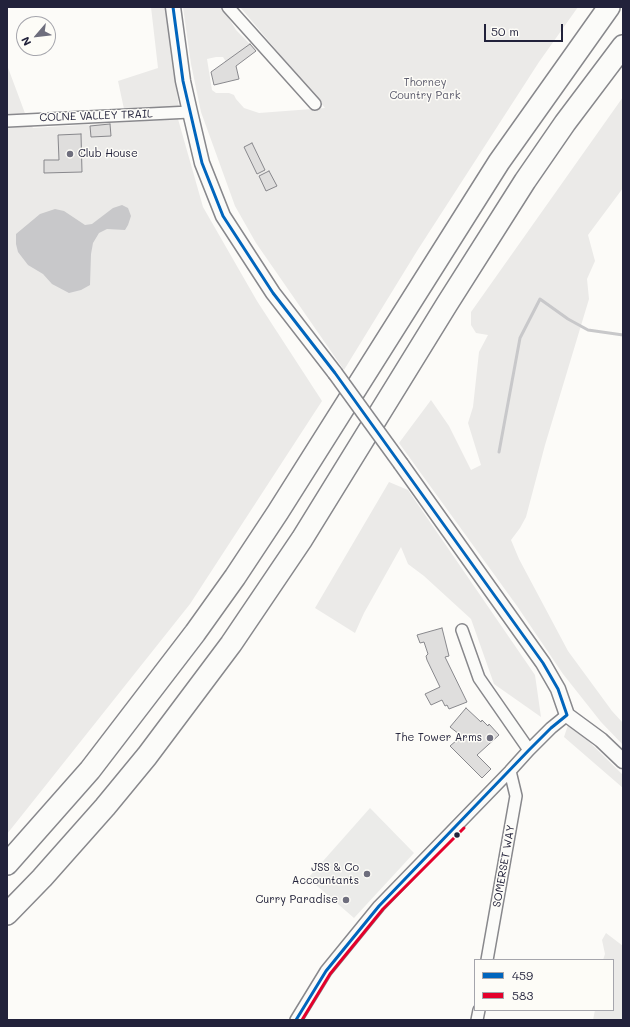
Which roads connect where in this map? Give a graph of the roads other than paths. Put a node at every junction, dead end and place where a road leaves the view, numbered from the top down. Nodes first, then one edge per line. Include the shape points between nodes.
1 (173, 7) edge
2 (228, 7) edge
3 (609, 7) edge
4 (623, 46) edge
5 (314, 104) dead end
6 (187, 112) junction
7 (7, 121) edge
8 (462, 630) dead end
9 (567, 715) junction
10 (528, 750) junction
11 (623, 761) edge
12 (510, 771) junction
13 (7, 864) edge
14 (7, 914) edge
15 (487, 959) edge
16 (296, 1020) edge

1 - 6 street
2 - 5 street
3 - 13 highway via 499,162 278,512 195,633 90,770
4 - 14 highway via 525,181 302,539 231,644 105,807
6 - 7 street, COLNE VALLEY TRAIL
6 - 9 street, bridge via 202,163 223,216 273,293 335,373 543,663 558,689
8 - 10 street via 479,678
9 - 10 street
9 - 11 street via 601,740
10 - 12 street
12 - 15 street, SOMERSET WAY via 516,796
12 - 16 street via 380,906 326,971

